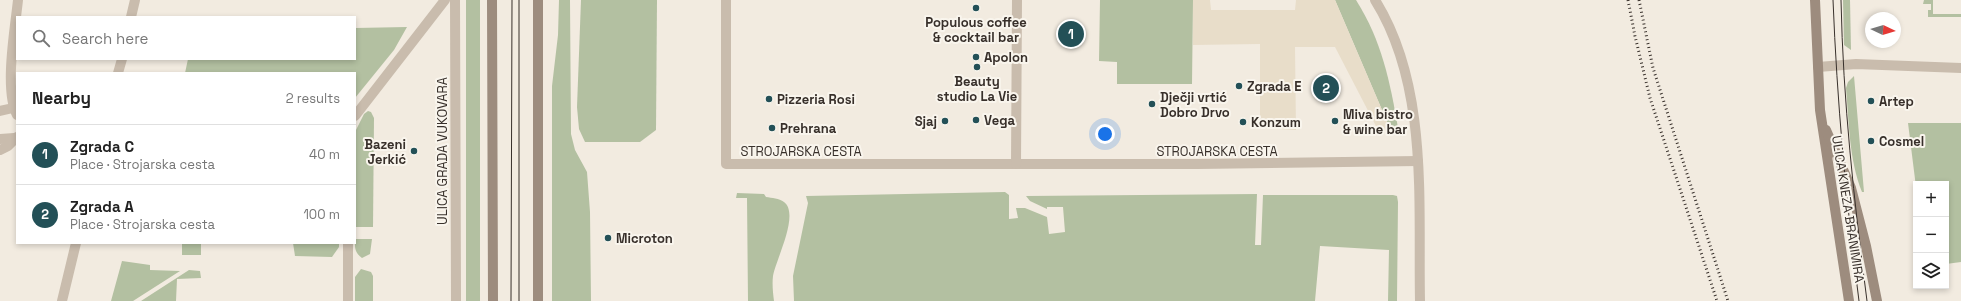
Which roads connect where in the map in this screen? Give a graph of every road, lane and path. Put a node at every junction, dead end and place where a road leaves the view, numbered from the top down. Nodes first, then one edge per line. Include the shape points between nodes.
1 (18, 0) edge
2 (135, 0) edge
3 (445, 0) edge
4 (455, 0) edge
5 (492, 0) edge
6 (538, 0) edge
7 (726, 0) edge
8 (1017, 0) edge
9 (1375, 0) edge
10 (1815, 0) edge
11 (17, 16) edge
12 (131, 16) edge
13 (16, 35) edge
14 (15, 53) edge
15 (122, 60) edge
16 (1818, 66) junction
17 (1961, 68) edge
18 (118, 72) edge
19 (0, 111) edge
20 (15, 111) edge
21 (356, 115) edge
22 (1822, 121) junction
23 (16, 137) edge
24 (0, 139) edge
25 (0, 150) edge
26 (1418, 161) junction
27 (1016, 164) junction
28 (76, 244) edge
29 (348, 244) edge
30 (62, 301) edge
31 (348, 301) edge
32 (456, 301) edge
33 (493, 301) edge
34 (538, 301) edge
35 (1420, 301) edge
36 (1849, 301) edge
37 (1877, 301) edge

1 - 11 street
2 - 12 street
3 - 21 street
4 - 32 street, ULICA GRADA VUKOVARA
5 - 33 main road
6 - 34 main road
7 - 27 street, STROJARSKA CESTA via 726,164
8 - 27 street
9 - 26 street via 1391,30 1407,79 1414,114
10 - 16 main road, ULICA KNEZA BRANIMIRA
13 - 14 street
14 - 20 street via 11,97
15 - 18 street
16 - 17 street via 1856,64
16 - 22 main road, ULICA KNEZA BRANIMIRA
19 - 20 street
22 - 36 main road, ULICA KNEZA BRANIMIRA
22 - 37 main road, ULICA KNEZA BRANIMIRA via 1850,188 1866,246
23 - 24 street
23 - 25 street
26 - 27 street, STROJARSKA CESTA
26 - 35 street
28 - 30 street
29 - 31 street

